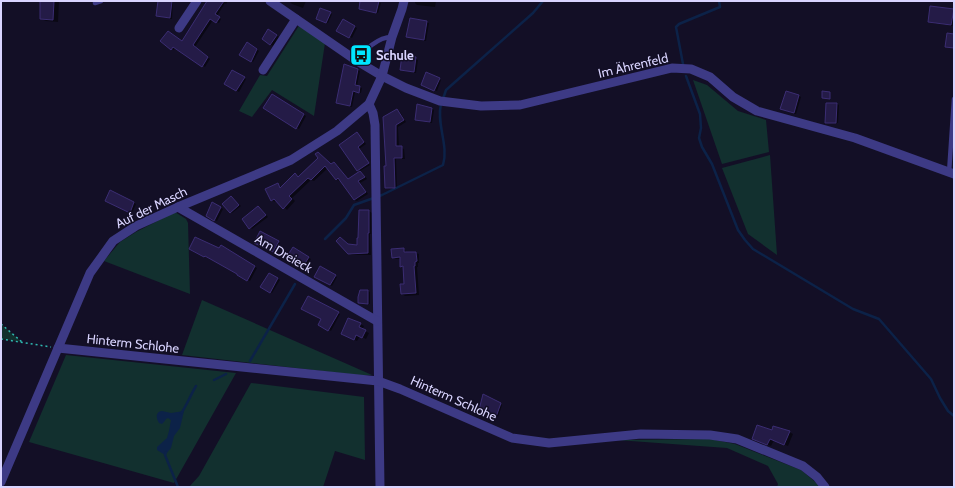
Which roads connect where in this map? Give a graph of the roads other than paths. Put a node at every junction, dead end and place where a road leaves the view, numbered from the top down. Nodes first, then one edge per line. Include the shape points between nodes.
1 (101, 1) edge
2 (197, 1) edge
3 (270, 1) edge
4 (404, 1) edge
5 (95, 3) dead end
6 (296, 19) junction
7 (179, 28) dead end
8 (392, 37) junction
9 (357, 61) junction
10 (263, 70) dead end
11 (382, 76) junction
12 (954, 99) edge
13 (369, 104) junction
14 (951, 174) edge
15 (178, 207) junction
16 (377, 321) junction
17 (58, 348) junction
18 (378, 381) junction
19 (1, 482) edge
20 (380, 487) edge
21 (825, 487) edge

1 - 5 lane
2 - 7 street
3 - 6 street, Im Ährenfeld
4 - 8 street
6 - 9 street, Im Ährenfeld
6 - 10 street
8 - 9 lane via 380,39
8 - 11 street
9 - 11 street, Im Ährenfeld
11 - 13 street
11 - 14 street, Im Ährenfeld via 406,88 444,101 481,106 520,105 672,68 691,69 710,77 733,97 757,111 855,138
12 - 14 lane
13 - 15 street, Auf der Masch via 337,131 291,160
13 - 16 street via 375,126
15 - 16 street, Am Dreieck
15 - 17 street, Auf der Masch via 136,226 113,241 90,273
16 - 18 street
17 - 18 street, Hinterm Schlohe
17 - 19 street, Auf der Masch
18 - 20 street
18 - 21 street, Hinterm Schlohe via 518,439 549,443 641,434 710,435 737,439 803,466

